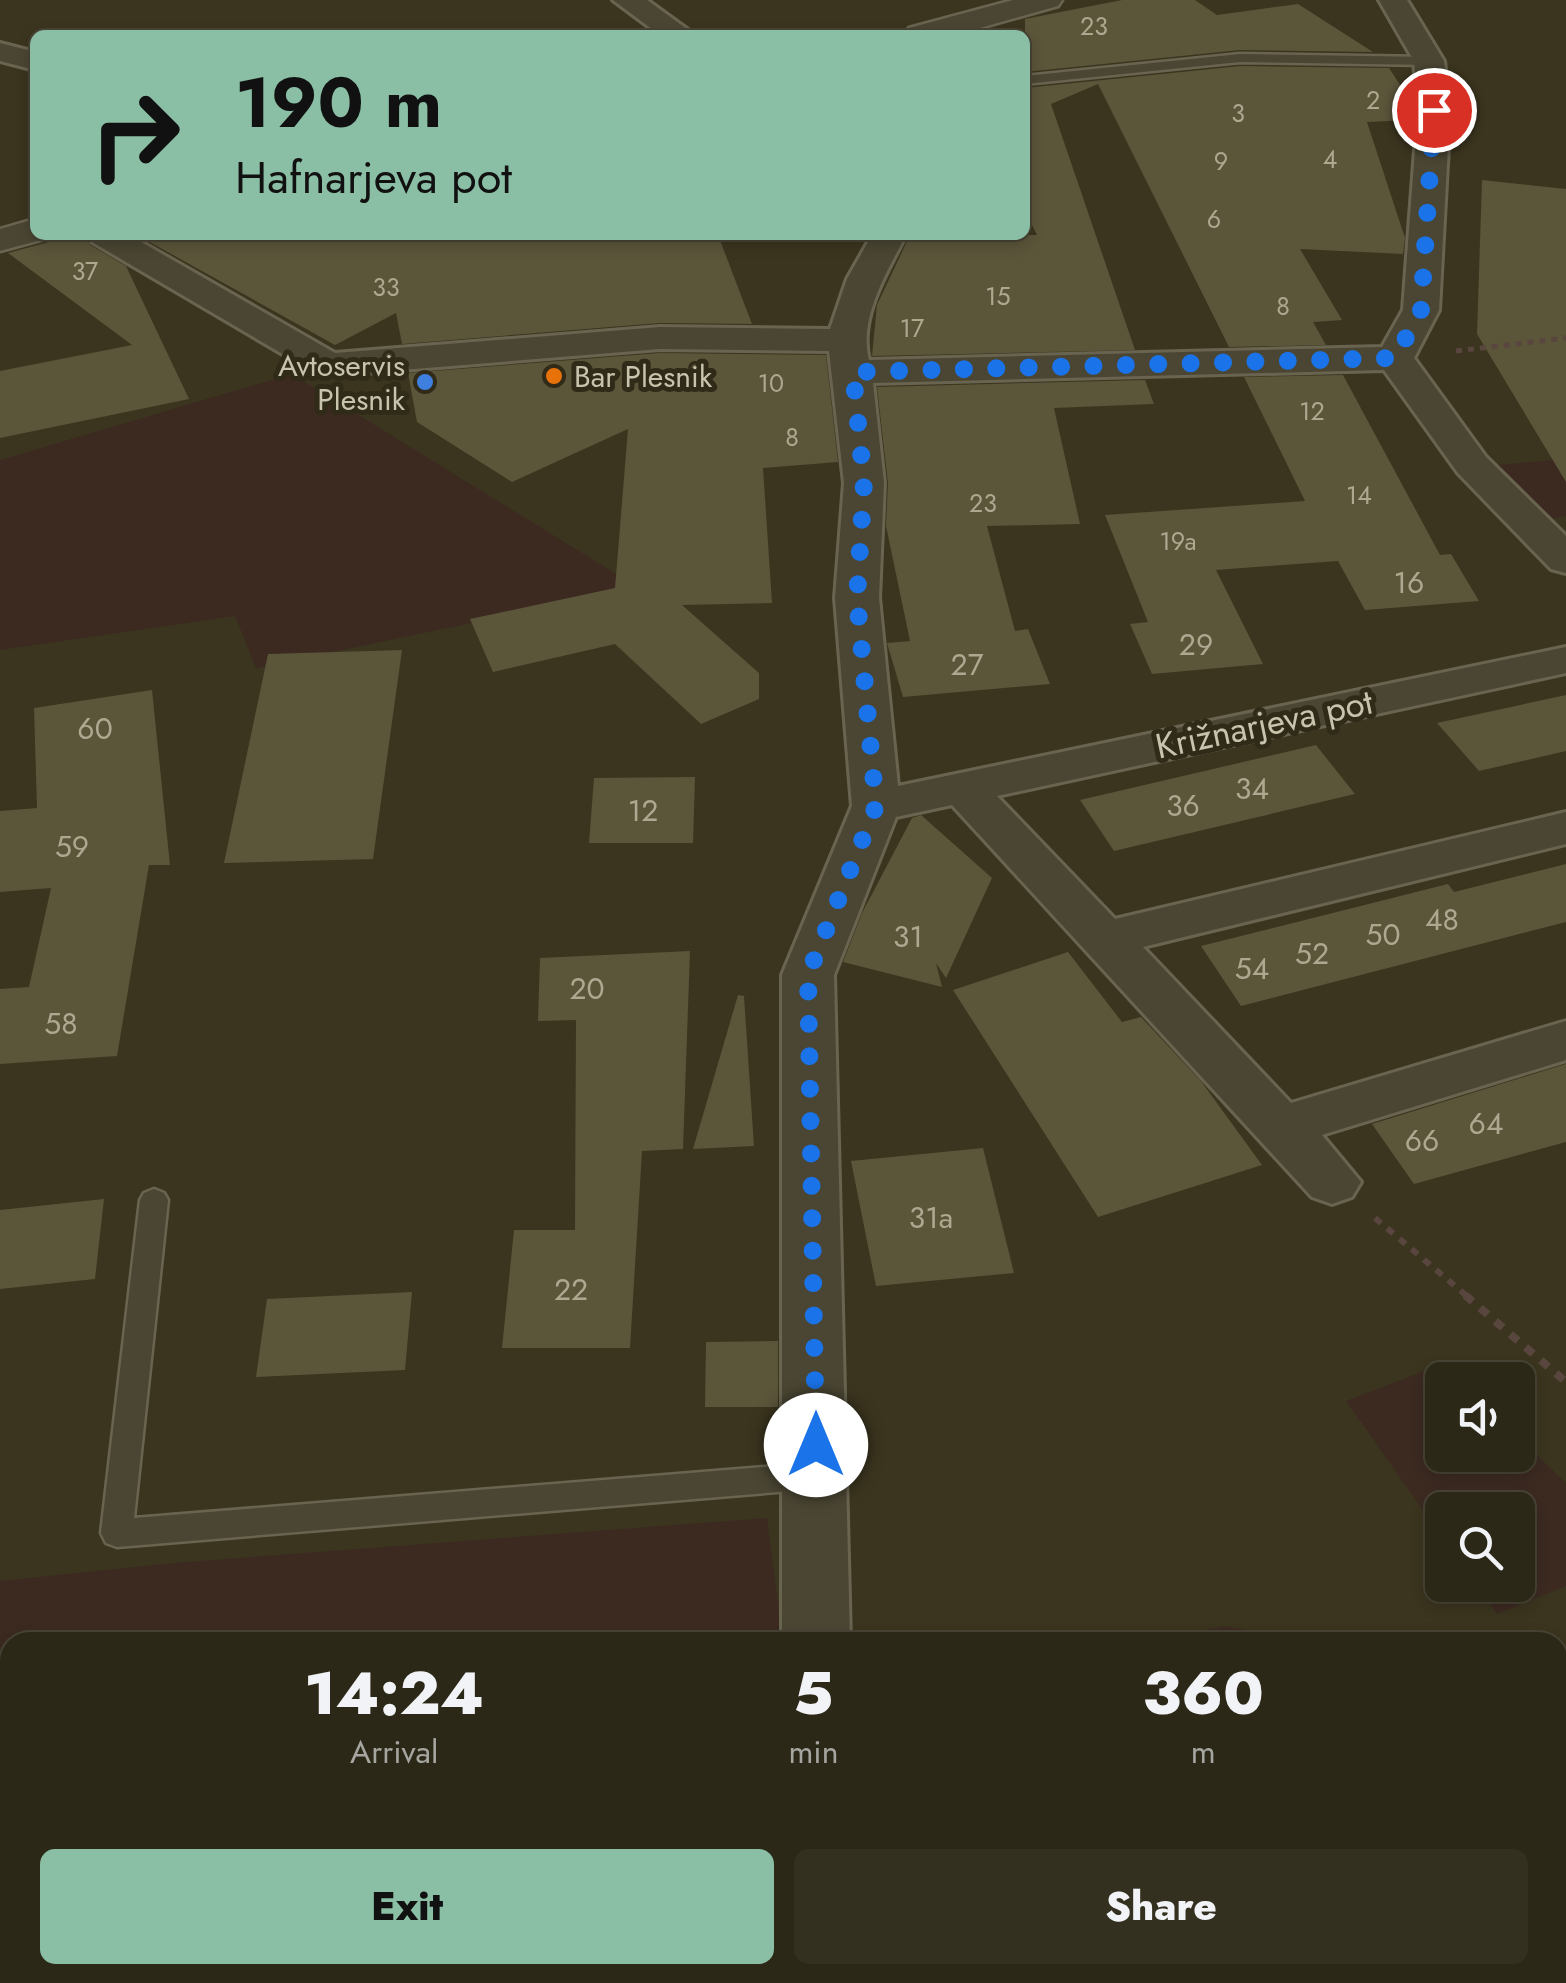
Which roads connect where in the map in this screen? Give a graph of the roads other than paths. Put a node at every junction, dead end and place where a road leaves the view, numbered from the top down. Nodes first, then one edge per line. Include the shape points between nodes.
1 (628, 0) edge
2 (1047, 0) edge
3 (1393, 0) edge
4 (673, 30) edge
5 (938, 30) edge
6 (0, 52) edge
7 (30, 60) edge
8 (1429, 62) junction
9 (1030, 79) edge
10 (30, 231) edge
11 (0, 240) edge
12 (113, 240) edge
13 (886, 240) edge
14 (849, 356) junction
15 (1395, 358) junction
16 (1566, 560) edge
17 (1566, 660) edge
18 (963, 788) junction
19 (876, 806) junction
20 (1566, 828) edge
21 (1105, 938) junction
22 (1566, 1040) edge
23 (1281, 1127) junction
24 (1332, 1182) road end
25 (154, 1200) dead end
26 (816, 1476) junction
27 (816, 1632) edge

1 - 4 street
2 - 5 street
3 - 8 street
6 - 7 street
8 - 9 lane via 1240,58
8 - 15 street via 1434,110 1421,310
10 - 11 street
12 - 14 street via 328,365 660,338
13 - 14 street via 866,278
14 - 15 street
14 - 19 street via 864,483 857,598
15 - 16 street via 1472,465
17 - 18 street, Križnarjeva pot
18 - 19 street, Križnarjeva pot
18 - 21 street
19 - 26 street via 808,975
20 - 21 street
21 - 23 street
22 - 23 street
23 - 24 street
25 - 26 lane via 117,1533
26 - 27 street

